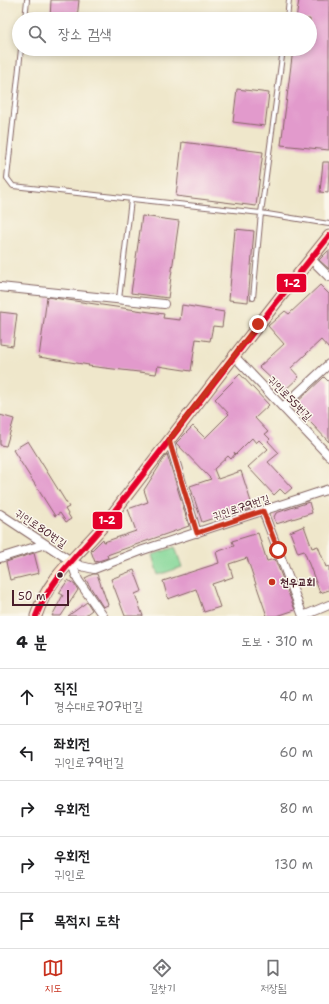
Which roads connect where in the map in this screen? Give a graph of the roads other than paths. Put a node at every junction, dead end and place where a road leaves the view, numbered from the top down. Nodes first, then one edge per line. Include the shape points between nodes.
1 (27, 0) edge
2 (289, 0) edge
3 (26, 12) edge
4 (288, 12) edge
5 (21, 56) edge
6 (282, 56) edge
7 (131, 200) junction
8 (261, 213) junction
9 (329, 224) edge
10 (329, 236) edge
11 (311, 259) junction
12 (329, 277) edge
13 (0, 287) edge
14 (253, 298) dead end
15 (119, 299) junction
16 (164, 304) dead end
17 (234, 356) junction
18 (329, 364) edge
19 (283, 407) junction
20 (169, 440) junction
21 (329, 456) edge
22 (329, 489) edge
23 (263, 511) junction
24 (0, 514) edge
25 (197, 533) junction
26 (45, 544) junction
27 (0, 558) edge
28 (71, 561) junction
29 (329, 605) edge
30 (36, 616) edge
31 (103, 616) edge
32 (303, 616) edge

1 - 3 lane
2 - 4 lane
5 - 7 lane via 7,178 13,186
6 - 8 lane
7 - 8 lane
7 - 15 lane
8 - 9 lane
8 - 14 lane
10 - 11 street
11 - 12 street
11 - 17 street
13 - 15 street
15 - 16 street
17 - 19 street, 귀인로55번길
17 - 20 street
18 - 19 street
19 - 21 street, 귀인로55번길
20 - 25 street
20 - 28 street via 96,535
22 - 23 street, 귀인로79번길
23 - 25 street, 귀인로79번길
23 - 32 street
24 - 26 street, 귀인로80번길
25 - 28 street, 귀인로79번길 via 94,569
26 - 27 street
26 - 28 street, 귀인로80번길
28 - 30 street via 55,577 46,591
28 - 31 street via 78,580
29 - 32 street

